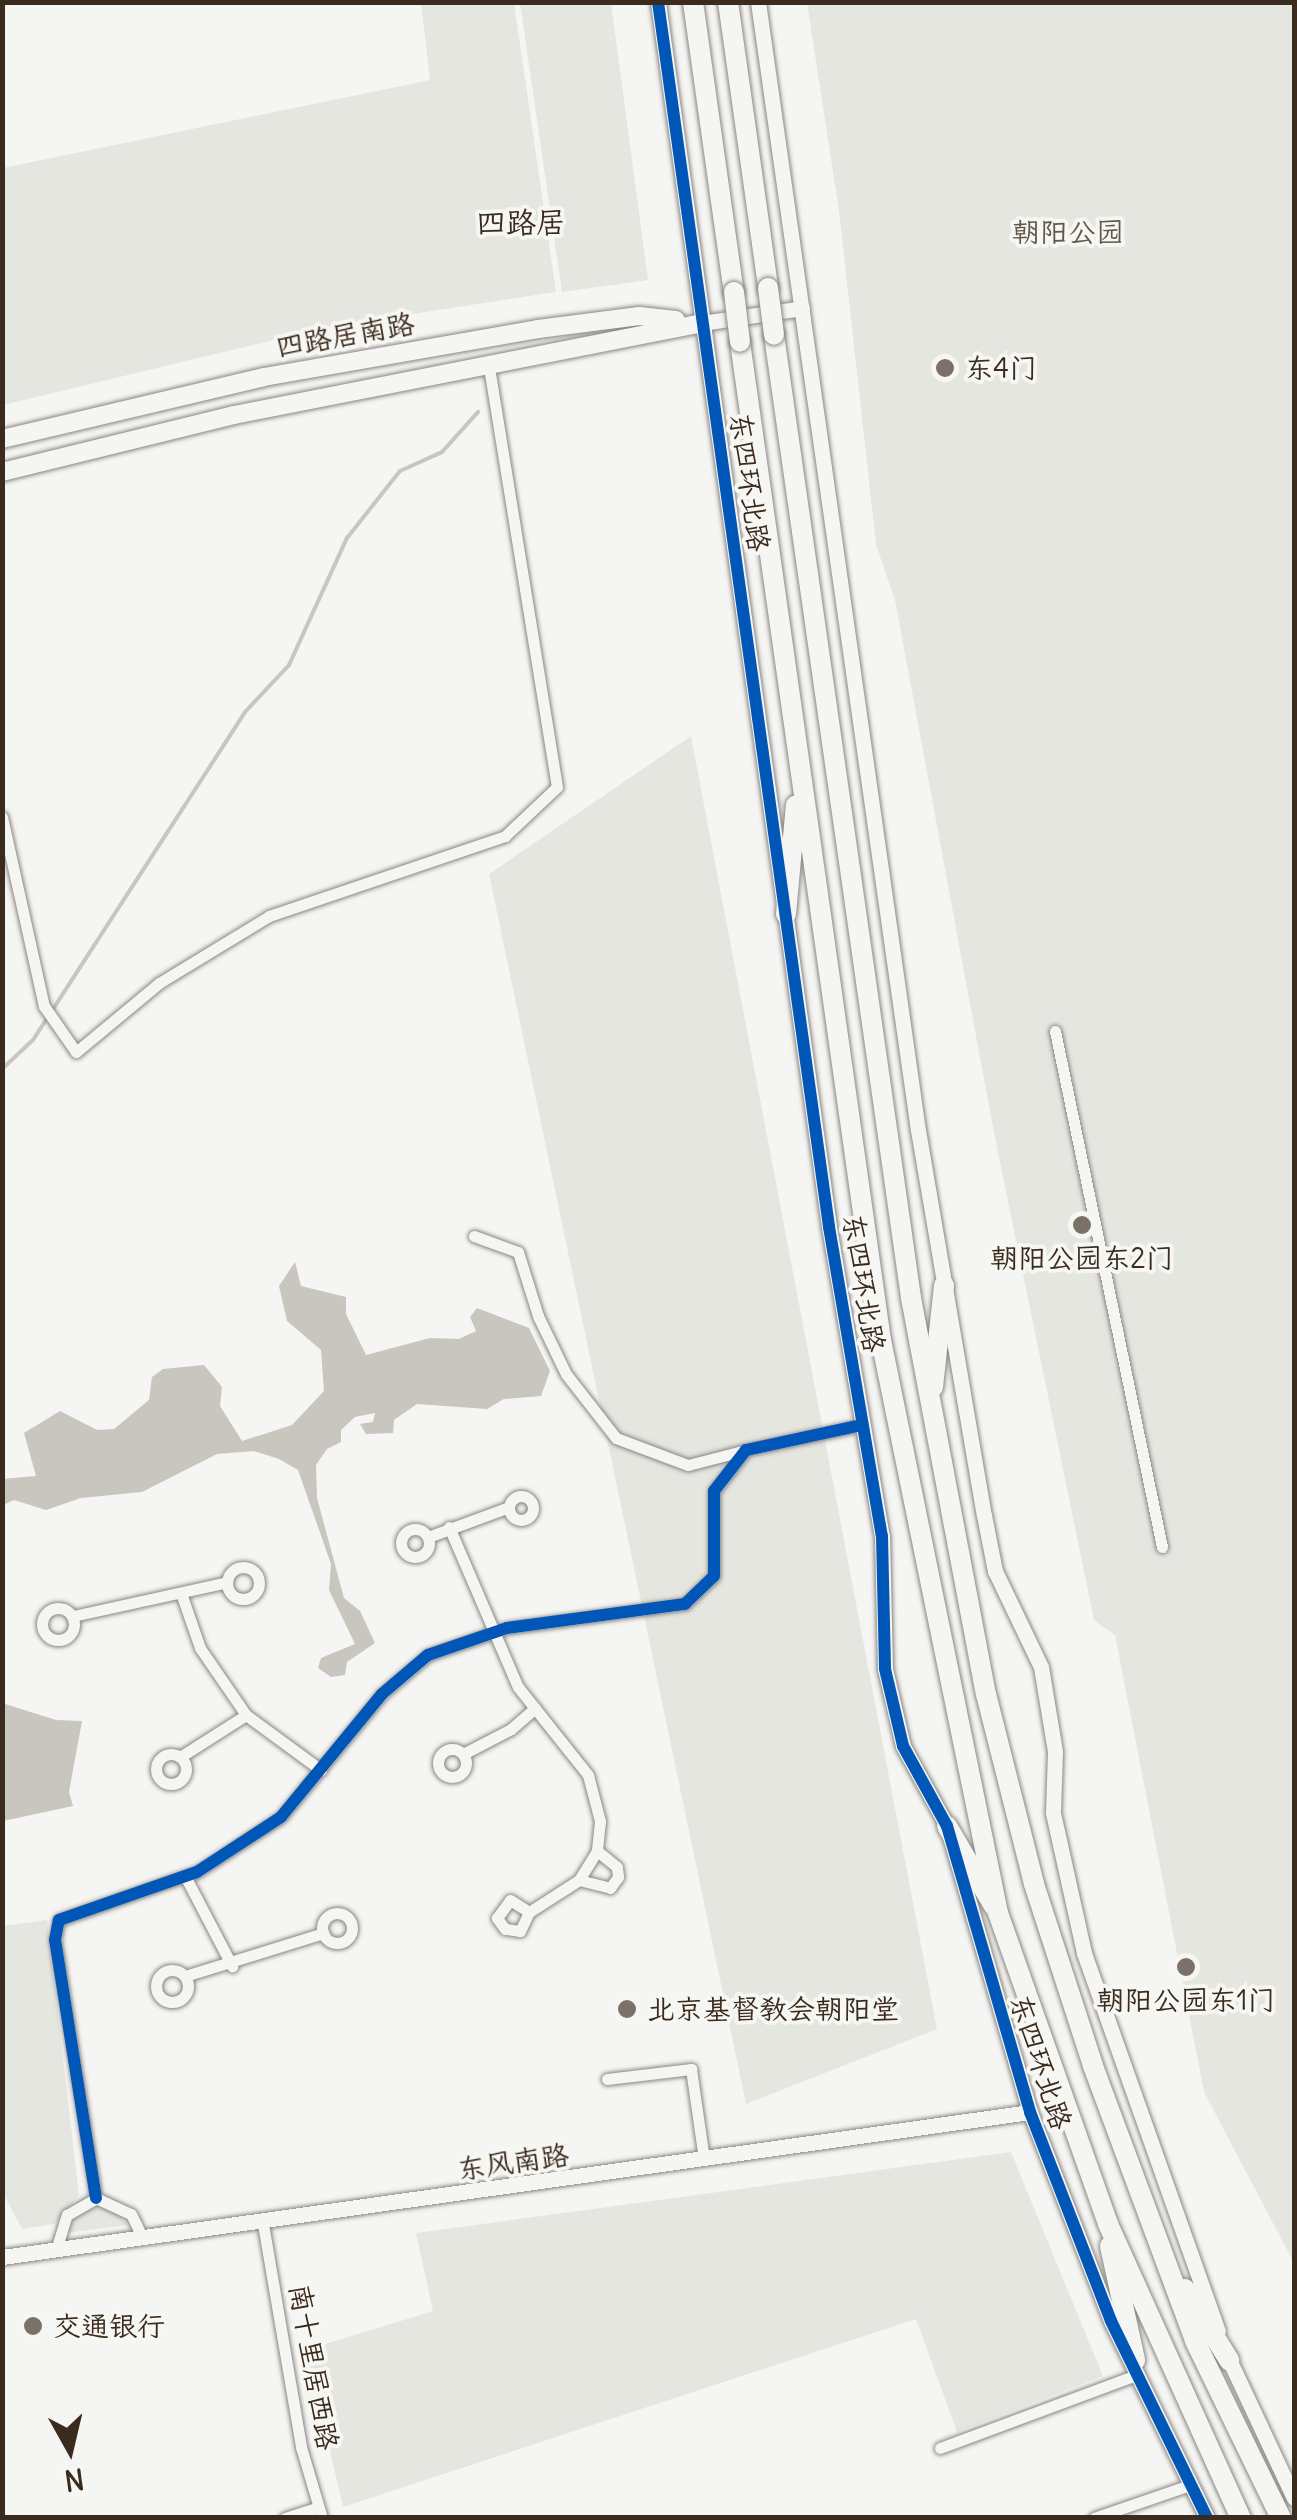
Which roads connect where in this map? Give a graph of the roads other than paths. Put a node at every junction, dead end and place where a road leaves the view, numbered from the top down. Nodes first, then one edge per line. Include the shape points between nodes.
1 (658, 2) edge
2 (693, 2) edge
3 (728, 2) edge
4 (758, 2) edge
5 (802, 308) junction
6 (702, 323) junction
7 (489, 369) junction
8 (2, 439) edge
9 (2, 472) edge
10 (799, 768) junction
11 (2, 817) edge
12 (786, 914) junction
13 (1055, 1031) dead end
14 (474, 1236) dead end
15 (944, 1286) junction
16 (930, 1414) junction
17 (862, 1425) junction
18 (746, 1450) junction
19 (509, 1507) dead end
20 (448, 1527) junction
21 (428, 1537) dead end
22 (1162, 1547) dead end
23 (228, 1582) dead end
24 (181, 1593) junction
25 (72, 1616) dead end
26 (498, 1631) junction
27 (535, 1708) junction
28 (246, 1715) junction
29 (462, 1754) dead end
30 (180, 1758) dead end
31 (321, 1770) junction
32 (946, 1826) junction
33 (597, 1851) junction
34 (185, 1876) junction
35 (579, 1880) junction
36 (529, 1912) dead end
37 (998, 1912) junction
38 (323, 1932) dead end
39 (232, 1966) junction
40 (185, 1976) dead end
41 (608, 2079) dead end
42 (1030, 2112) junction
43 (704, 2159) junction
44 (96, 2198) junction
45 (263, 2224) junction
46 (1108, 2224) junction
47 (143, 2239) junction
48 (56, 2250) junction
49 (1160, 2250) junction
50 (2, 2257) edge
51 (1228, 2360) junction
52 (1137, 2367) junction
53 (940, 2448) dead end
54 (1190, 2484) junction
55 (1294, 2498) edge
56 (320, 2512) edge
57 (285, 2518) edge
58 (1094, 2518) edge
59 (1207, 2518) edge
60 (1241, 2518) edge
61 (1281, 2518) edge

1 - 6 street, 东四环北路
2 - 10 highway, 东四环北路, bridge
3 - 16 highway, 东四环北路, bridge
4 - 5 street
5 - 6 street
5 - 15 street
6 - 7 main road via 586,342
6 - 8 main road, 四路居南路 via 639,316 518,333 264,377
6 - 12 street, 东四环北路
7 - 9 main road via 234,416
7 - 11 street via 557,787 506,836 269,916 158,983 76,1052 44,1006
10 - 12 highway
10 - 37 highway, 东四环北路 via 881,1340
12 - 17 street, 东四环北路
13 - 22 street
14 - 18 street via 518,1252 566,1374 616,1438 688,1464
15 - 16 highway
15 - 51 street via 995,1571 1028,1632 1051,1712 1062,1873 1122,2070
16 - 49 highway, 东四环北路 via 986,1694 1034,1884
17 - 18 street
17 - 32 street, 东四环北路 via 886,1570 884,1670 903,1746
18 - 26 street via 714,1491 714,1576 685,1604
19 - 20 street
20 - 21 street
20 - 26 street
23 - 24 street
24 - 25 street
24 - 28 street via 200,1648
26 - 27 street via 518,1687
26 - 31 street via 428,1654 382,1694
27 - 29 street
27 - 33 street via 588,1776 600,1821
28 - 30 street
28 - 31 street
31 - 34 street via 282,1817
32 - 37 highway
32 - 42 street, 东四环北路
33 - 35 street
33 - 35 street via 617,1867 618,1878 610,1888
34 - 39 street
34 - 44 street via 58,1920 55,1940
35 - 36 street
37 - 46 highway, 东四环北路
38 - 39 street
39 - 40 street
41 - 43 street via 691,2069
42 - 43 street, 东风南路
42 - 52 street, 东四环北路 via 1111,2321
43 - 45 street, 东风南路
44 - 47 street via 131,2214
44 - 48 street via 67,2215
45 - 47 street, 东风南路
45 - 56 street, 南十里居西路 via 300,2447
46 - 52 highway
46 - 60 highway, 东四环北路
47 - 48 street, 东风南路
48 - 50 street, 东风南路
49 - 51 highway
49 - 61 highway, 东四环北路 via 1195,2340
51 - 55 street
52 - 53 street
52 - 54 street, 东四环北路
54 - 58 street
54 - 59 street, 东四环北路
56 - 57 street

